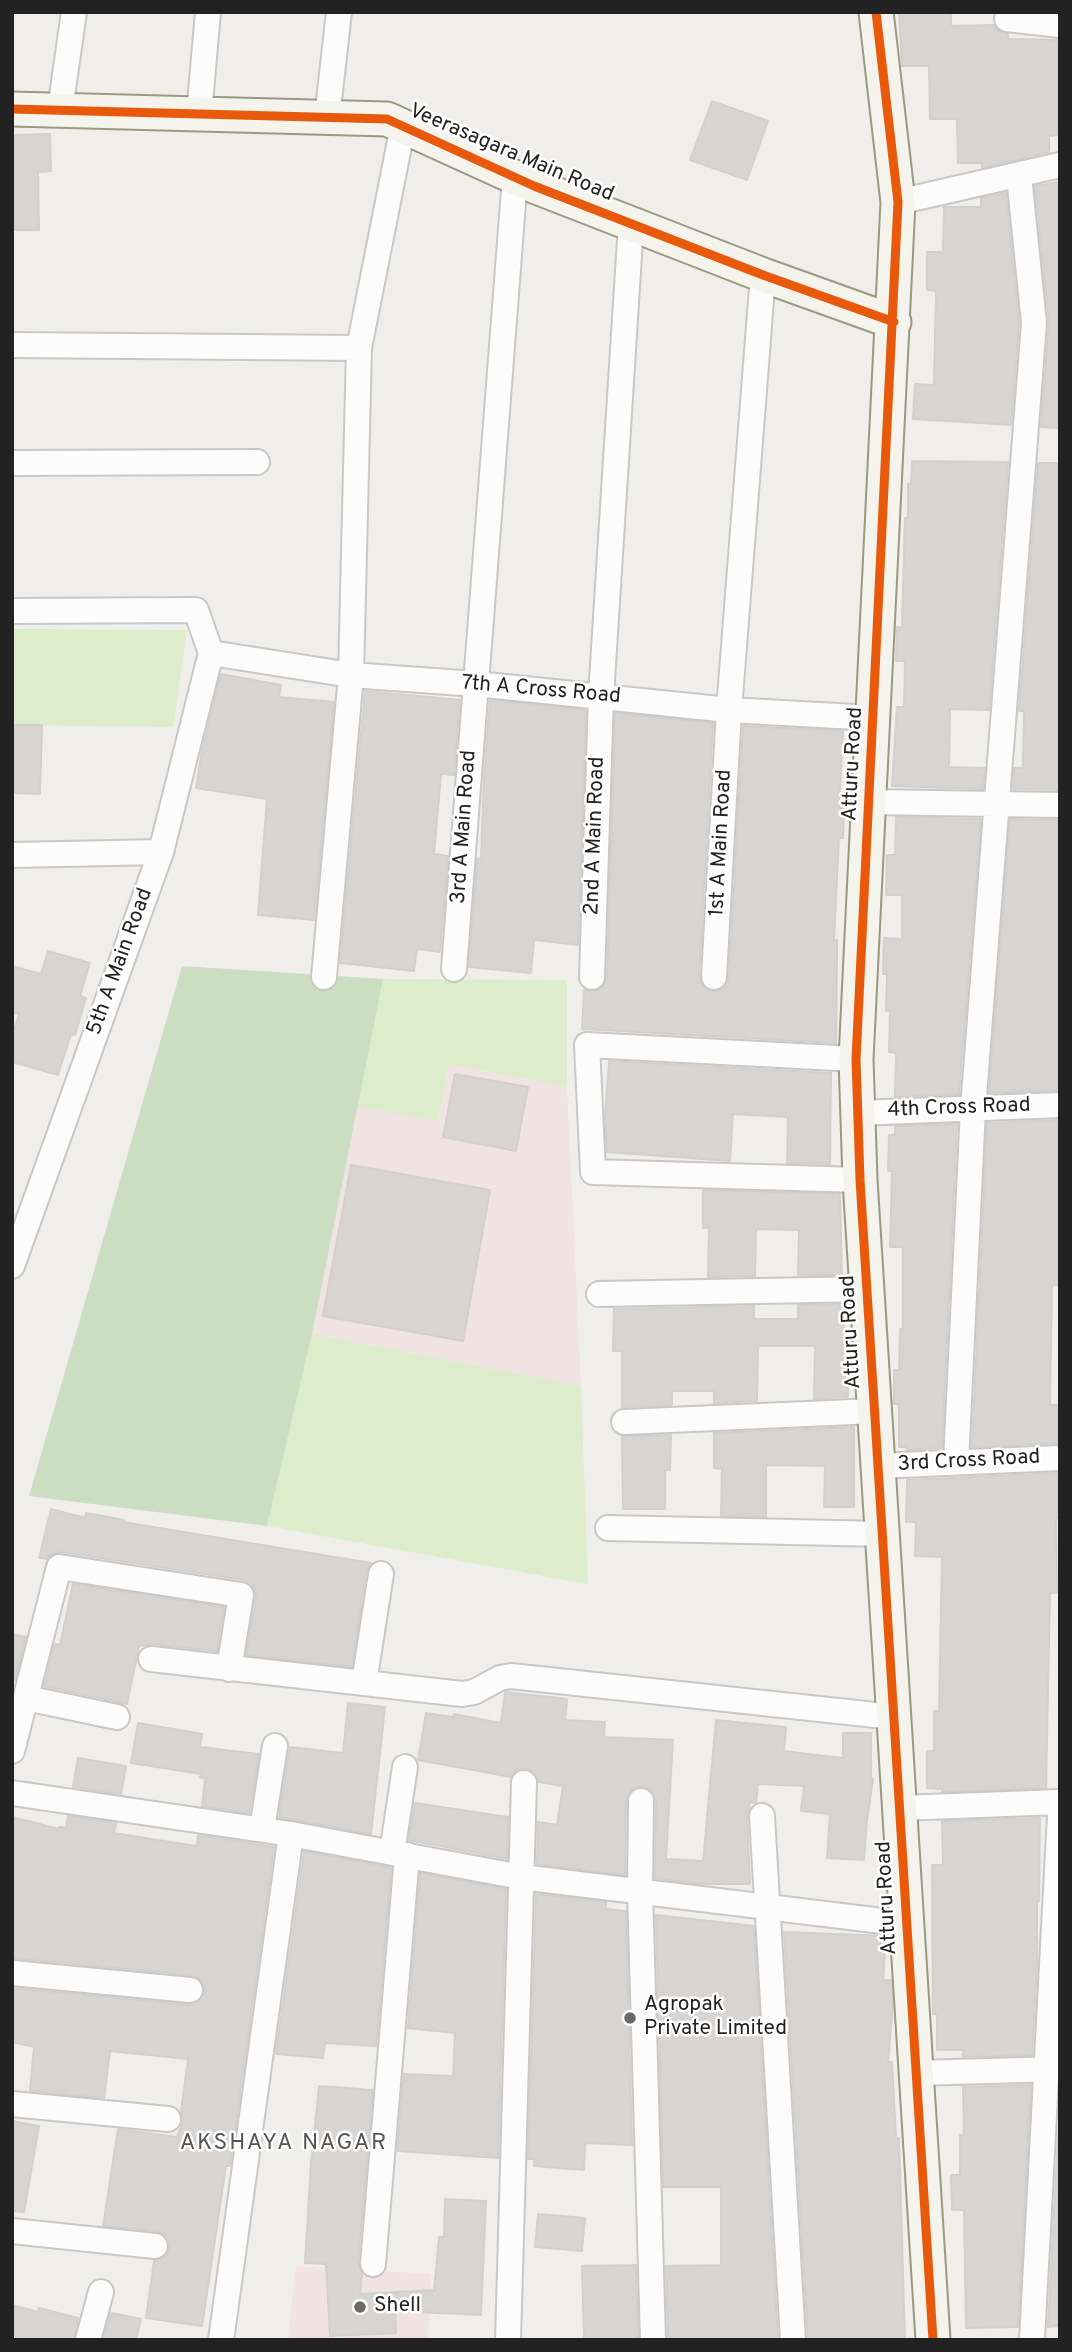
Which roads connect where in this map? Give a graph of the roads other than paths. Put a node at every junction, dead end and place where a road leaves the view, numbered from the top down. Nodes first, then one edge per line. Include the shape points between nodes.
1 (74, 12) edge
2 (208, 12) edge
3 (339, 12) edge
4 (876, 12) edge
5 (1007, 19) dead end
6 (1060, 25) edge
7 (12, 109) edge
8 (60, 110) junction
9 (199, 114) junction
10 (327, 118) junction
11 (403, 127) junction
12 (1060, 165) edge
13 (1019, 176) junction
14 (515, 177) junction
15 (898, 202) junction
16 (631, 224) junction
17 (763, 275) junction
18 (894, 322) junction
19 (12, 345) edge
20 (359, 348) junction
21 (257, 462) dead end
22 (12, 463) edge
23 (12, 611) edge
24 (211, 653) junction
25 (351, 676) junction
26 (476, 684) junction
27 (601, 696) junction
28 (729, 710) junction
29 (873, 718) junction
30 (869, 802) junction
31 (997, 804) junction
32 (1060, 805) edge
33 (161, 852) junction
34 (12, 855) edge
35 (454, 970) dead end
36 (324, 976) dead end
37 (592, 976) dead end
38 (715, 976) dead end
39 (856, 1059) junction
40 (1060, 1105) edge
41 (973, 1109) junction
42 (858, 1113) junction
43 (860, 1180) junction
44 (21, 1208) edge
45 (12, 1266) edge
46 (867, 1289) junction
47 (598, 1294) dead end
48 (875, 1412) junction
49 (624, 1422) dead end
50 (1060, 1458) edge
51 (956, 1462) junction
52 (878, 1466) junction
53 (608, 1528) dead end
54 (883, 1534) junction
55 (381, 1574) dead end
56 (151, 1659) dead end
57 (229, 1669) junction
58 (364, 1683) junction
59 (26, 1698) junction
60 (117, 1717) dead end
61 (894, 1717) junction
62 (275, 1746) dead end
63 (12, 1751) edge
64 (405, 1767) dead end
65 (524, 1783) dead end
66 (12, 1793) edge
67 (641, 1801) dead end
68 (1060, 1802) edge
69 (900, 1808) junction
70 (1060, 1815) edge
71 (762, 1816) dead end
72 (262, 1829) junction
73 (291, 1834) junction
74 (400, 1854) junction
75 (520, 1877) junction
76 (640, 1890) junction
77 (766, 1907) junction
78 (907, 1924) junction
79 (12, 1973) edge
80 (190, 1990) dead end
81 (1053, 2069) edge
82 (916, 2073) junction
83 (12, 2104) edge
84 (168, 2119) dead end
85 (12, 2231) edge
86 (155, 2246) dead end
87 (373, 2264) dead end
88 (101, 2292) dead end
89 (88, 2340) edge
90 (221, 2340) edge
91 (508, 2340) edge
92 (653, 2340) edge
93 (793, 2340) edge
94 (933, 2340) edge
95 (1032, 2340) edge

1 - 8 street
2 - 9 street
3 - 10 street
4 - 15 street, Atturu Road
5 - 6 street
7 - 8 street, Veerasagara Main Road
8 - 9 street, Veerasagara Main Road
9 - 10 street, Veerasagara Main Road
10 - 11 street, Veerasagara Main Road via 387,119
11 - 14 street, Veerasagara Main Road
11 - 20 street
12 - 13 street
13 - 15 street
13 - 31 street via 1034,323
14 - 16 street, Veerasagara Main Road
14 - 26 street, 3rd A Main Road
15 - 18 street, Atturu Road
16 - 17 street, Veerasagara Main Road
16 - 27 street, 2nd A Main Road
17 - 18 street, Veerasagara Main Road
17 - 28 street, 1st A Main Road
18 - 29 street, Atturu Road
19 - 20 street
20 - 25 street
21 - 22 street
23 - 24 street via 196,610
24 - 25 street, 7th A Cross Road
24 - 33 street, 5th A Main Road
25 - 26 street, 7th A Cross Road
25 - 36 street
26 - 27 street, 7th A Cross Road
26 - 35 street, 3rd A Main Road
27 - 28 street, 7th A Cross Road
27 - 37 street, 2nd A Main Road
28 - 29 street, 7th A Cross Road
28 - 38 street, 1st A Main Road
29 - 30 street, Atturu Road
30 - 31 street
30 - 39 street, Atturu Road
31 - 32 street
31 - 41 street
33 - 34 street
33 - 44 street, 5th A Main Road
39 - 42 street, Atturu Road
39 - 43 street via 587,1045 593,1172
40 - 41 street, 4th Cross Road
41 - 42 street, 4th Cross Road
41 - 51 street
42 - 43 street, Atturu Road
43 - 46 street, Atturu Road
44 - 45 street, 5th A Main Road
46 - 47 street
46 - 48 street, Atturu Road
48 - 49 street
48 - 52 street, Atturu Road
50 - 51 street, 3rd Cross Road
51 - 52 street, 3rd Cross Road
52 - 54 street, Atturu Road
53 - 54 street
54 - 61 street, Atturu Road
55 - 58 street
56 - 57 street
57 - 58 street
57 - 59 street via 241,1595 59,1567
58 - 61 street via 462,1694 511,1676
59 - 60 street
59 - 63 street
61 - 69 street, Atturu Road
62 - 72 street
64 - 74 street
65 - 75 street
66 - 72 street
67 - 76 street
68 - 69 street
69 - 78 street, Atturu Road
70 - 81 street
71 - 77 street
72 - 73 street
73 - 74 street
73 - 90 street
74 - 75 street
74 - 87 street
75 - 76 street
75 - 91 street
76 - 77 street
76 - 92 street
77 - 78 street
77 - 93 street
78 - 82 street, Atturu Road
79 - 80 street
81 - 82 street
81 - 95 street
82 - 94 street, Atturu Road
83 - 84 street
85 - 86 street
88 - 89 street

